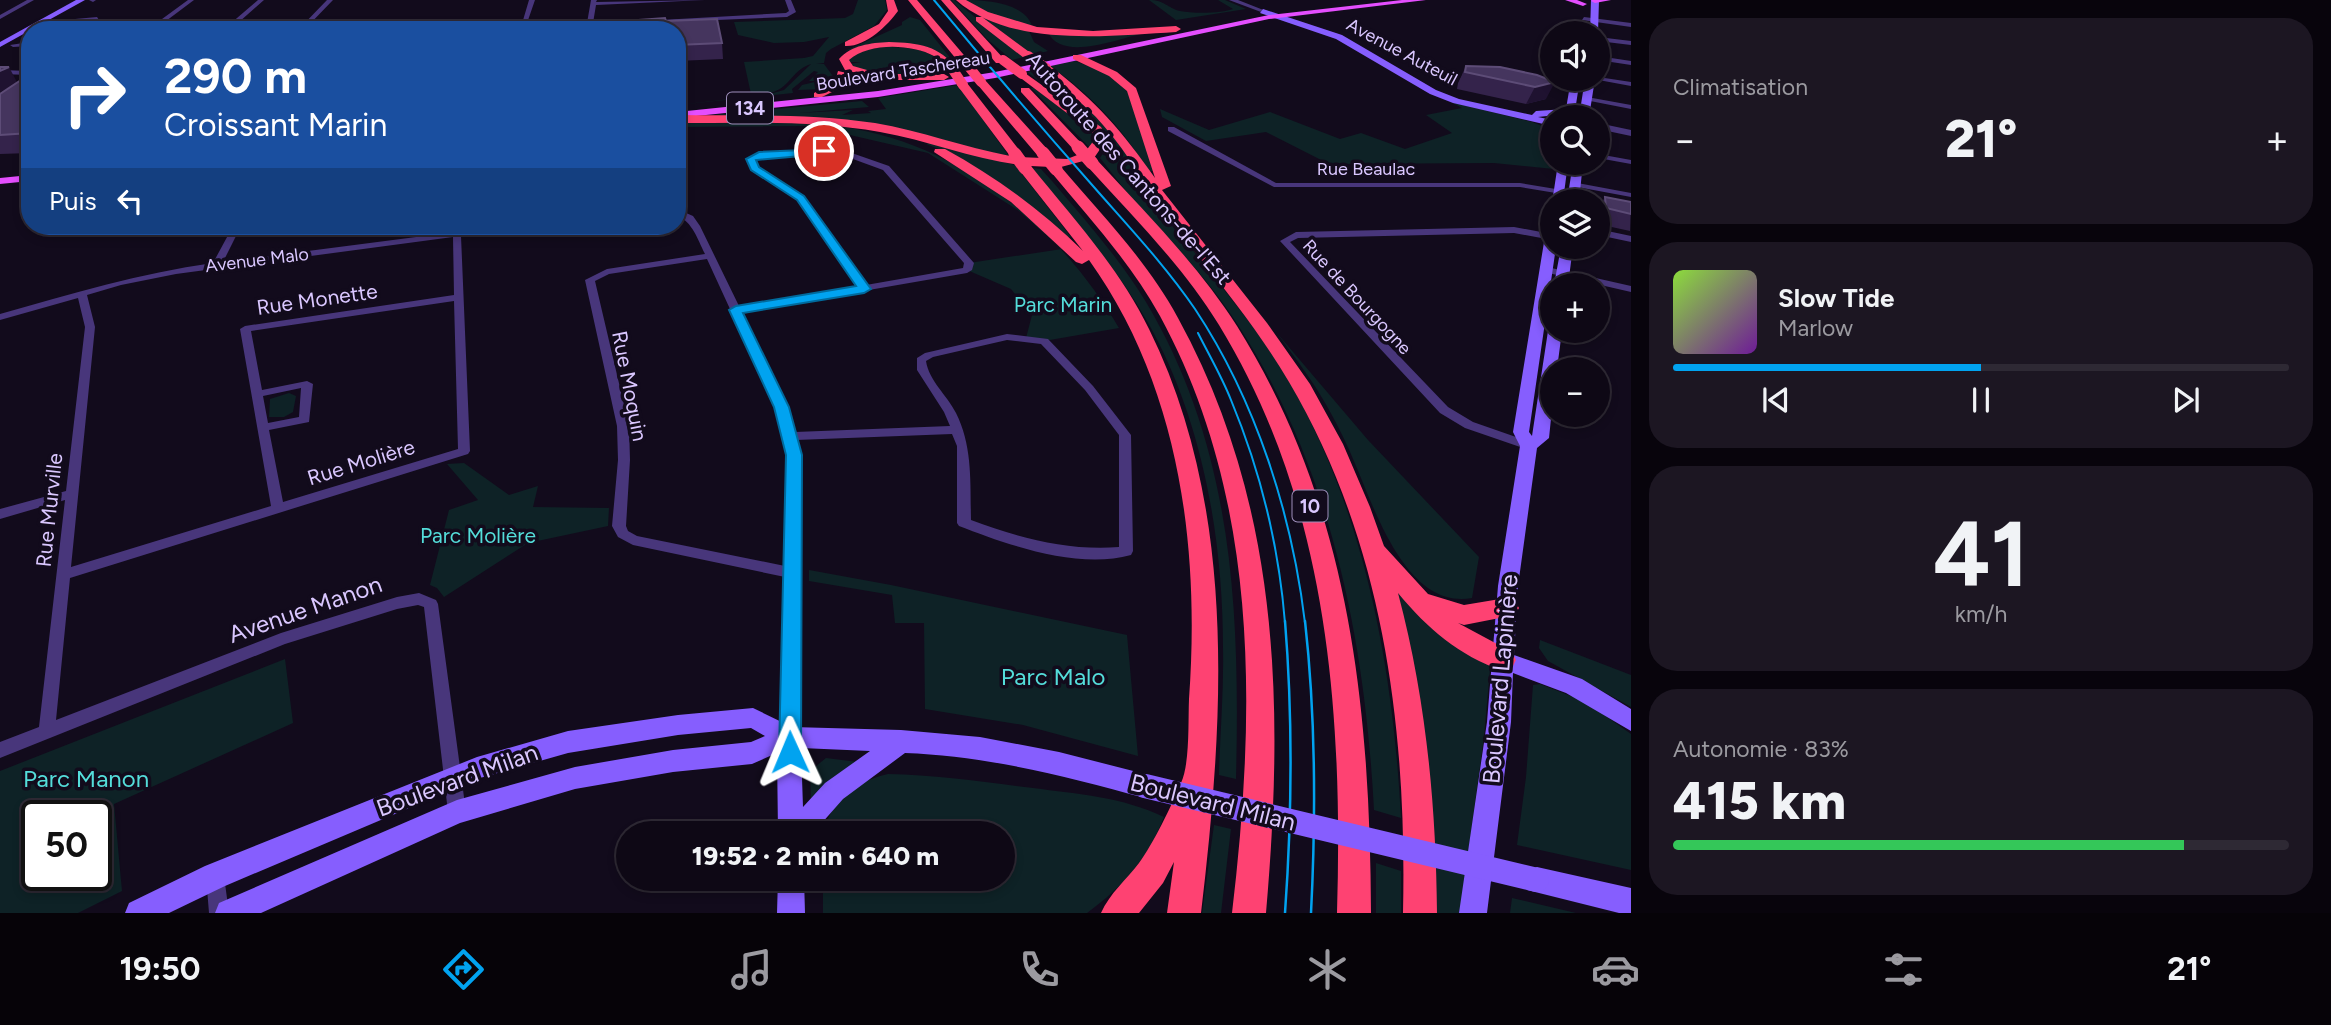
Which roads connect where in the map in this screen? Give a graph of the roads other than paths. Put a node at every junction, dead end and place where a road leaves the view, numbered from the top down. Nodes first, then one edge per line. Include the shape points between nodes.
1 (31, 0) edge
2 (81, 0) edge
3 (93, 0) edge
4 (115, 0) edge
5 (125, 0) edge
6 (191, 0) edge
7 (261, 0) edge
8 (330, 0) edge
9 (532, 0) edge
10 (702, 0) edge
11 (788, 0) edge
12 (890, 0) edge
13 (912, 0) edge
14 (945, 0) edge
15 (960, 0) edge
16 (1232, 0) edge
17 (1243, 0) edge
18 (1346, 0) edge
19 (1422, 0) edge
20 (1569, 0) edge
21 (1595, 0) edge
22 (1607, 0) edge
23 (657, 1) edge
24 (593, 2) edge
25 (1582, 2) edge
26 (1272, 14) junction
27 (0, 17) edge
28 (1584, 19) joint
29 (82, 20) dead end
30 (1595, 20) junction
31 (44, 21) edge
32 (56, 21) joint
33 (162, 21) edge
34 (236, 21) edge
35 (310, 21) edge
36 (525, 21) edge
37 (590, 21) edge
38 (660, 21) edge
39 (1297, 22) junction
40 (1631, 25) edge
41 (1177, 29) junction
42 (21, 34) edge
43 (1610, 40) edge
44 (21, 41) edge
45 (1631, 43) edge
46 (13, 45) junction
47 (21, 45) edge
48 (0, 46) edge
49 (0, 51) edge
50 (1107, 52) junction
51 (1072, 55) junction
52 (1610, 60) edge
53 (1631, 63) edge
54 (836, 65) junction
55 (1100, 67) junction
56 (0, 72) edge
57 (21, 73) edge
58 (948, 74) junction
59 (1017, 75) junction
60 (1610, 81) edge
61 (981, 82) junction
62 (1631, 84) edge
63 (879, 91) junction
64 (1588, 91) edge
65 (818, 95) junction
66 (1587, 99) junction
67 (1586, 105) edge
68 (686, 107) edge
69 (1631, 107) edge
70 (1516, 111) junction
71 (1540, 113) edge
72 (686, 116) edge
73 (686, 117) edge
74 (989, 119) junction
75 (1540, 119) edge
76 (1540, 120) edge
77 (841, 123) junction
78 (1171, 129) dead end
79 (1610, 131) edge
80 (1631, 135) edge
81 (1610, 158) edge
82 (1631, 162) edge
83 (21, 169) edge
84 (0, 170) edge
85 (21, 179) edge
86 (0, 181) edge
87 (1540, 191) edge
88 (1610, 194) edge
89 (1631, 195) edge
90 (686, 216) edge
91 (1177, 217) junction
92 (233, 235) edge
93 (449, 235) edge
94 (457, 235) edge
95 (1540, 235) edge
96 (1610, 235) edge
97 (1631, 239) edge
98 (710, 256) junction
99 (1549, 259) edge
100 (218, 265) junction
101 (1547, 270) junction
102 (1552, 273) edge
103 (1610, 286) edge
104 (864, 289) junction
105 (1631, 289) edge
106 (82, 294) junction
107 (459, 297) junction
108 (736, 310) junction
109 (1132, 314) junction
110 (0, 317) edge
111 (1553, 343) edge
112 (256, 394) junction
113 (262, 428) junction
114 (956, 430) junction
115 (790, 436) junction
116 (1529, 446) junction
117 (71, 494) junction
118 (278, 510) junction
119 (0, 514) edge
120 (1375, 551) junction
121 (792, 572) junction
122 (63, 575) junction
123 (1423, 602) junction
124 (1506, 608) junction
125 (1503, 660) junction
126 (1631, 721) edge
127 (47, 731) junction
128 (789, 737) junction
129 (901, 741) junction
130 (0, 750) edge
131 (453, 777) junction
132 (1198, 781) junction
133 (457, 812) junction
134 (792, 821) edge
135 (804, 821) edge
136 (215, 876) junction
137 (791, 891) edge
138 (1631, 902) edge
139 (139, 913) edge
140 (219, 913) edge
141 (229, 913) edge
142 (791, 913) edge
143 (1118, 913) edge
144 (1184, 913) edge
145 (1249, 913) edge
146 (1354, 913) edge
147 (1420, 913) edge
148 (1473, 913) edge

1 - 27 street
2 - 31 main road
3 - 32 main road
4 - 5 street
6 - 33 street
7 - 34 street
8 - 35 street
9 - 36 street
10 - 23 street
11 - 38 street via 793,12 787,15
12 - 54 highway via 892,12 884,24
13 - 61 highway, bridge
14 - 59 highway, Autoroute des Cantons-de-l'Est / 10, bridge
15 - 41 highway via 985,15 1051,31 1105,34
15 - 91 highway, bridge via 986,25 1081,95 1108,122
16 - 26 street
17 - 26 street
18 - 26 main road, Boulevard Taschereau / 134
19 - 26 main road, Boulevard Taschereau / 134
20 - 25 main road
21 - 22 main road
21 - 30 main road
23 - 24 street
24 - 37 street
25 - 28 main road
26 - 39 main road
26 - 39 main road, Avenue Auteuil
26 - 41 main road, Boulevard Taschereau / 134
26 - 50 main road, Boulevard Taschereau / 134
26 - 70 main road, Avenue Auteuil via 1349,37 1451,94
28 - 30 street
29 - 32 street
30 - 40 street
39 - 76 main road, Avenue Auteuil via 1339,37 1433,92
41 - 51 main road, Boulevard Taschereau / 134
42 - 48 main road
43 - 45 street
44 - 46 main road
46 - 47 street
46 - 49 main road
50 - 51 main road, Boulevard Taschereau / 134
50 - 55 highway
51 - 55 highway
51 - 58 main road, Boulevard Taschereau / 134
51 - 63 main road, Boulevard Taschereau / 134 via 988,76
52 - 53 street
54 - 63 highway
54 - 65 highway via 840,84
55 - 91 highway via 1124,81 1137,97 1157,169
56 - 57 street
58 - 58 highway via 877,76 851,69 843,61 847,54 862,48 905,46 938,54
58 - 63 main road, Boulevard Taschereau / 134
58 - 74 highway, bridge via 963,85
59 - 77 highway via 1097,130 1101,139 1097,149 1069,161 1018,162 899,132
59 - 146 highway, Autoroute des Cantons-de-l'Est / 10 via 1181,262 1228,325 1260,381 1297,467 1328,572 1343,664 1353,777
60 - 62 street
61 - 74 highway
61 - 145 highway, bridge via 1133,262 1170,320 1206,393 1233,473 1251,566 1259,657 1261,759
63 - 65 main road, Boulevard Taschereau / 134
63 - 72 main road, Boulevard Taschereau / 134
64 - 66 main road
65 - 68 main road, Boulevard Taschereau / 134
66 - 67 main road
66 - 69 street
70 - 71 main road
70 - 75 main road, Avenue Auteuil
73 - 77 highway
74 - 109 highway, bridge via 1100,262
77 - 109 highway via 923,145 991,182 1060,237
78 - 87 street, Rue Beaulac via 1274,185 1520,185
79 - 80 street
81 - 82 street
83 - 84 main road
85 - 86 main road
88 - 89 street, Rue Beaulac
90 - 98 street via 693,220
91 - 120 highway via 1267,333 1301,386 1333,447
92 - 100 street
93 - 100 street, Avenue Malo
94 - 107 street, Rue Molière
95 - 116 street, Rue de Bourgogne via 1507,230 1296,235 1284,241 1444,410 1469,425
96 - 97 street
98 - 108 street
98 - 121 street, Rue Moquin via 607,272 590,281 623,426 619,526 634,540
99 - 101 main road, Boulevard Lapinière
100 - 106 street, Avenue Malo via 148,276
101 - 102 street
101 - 116 main road, Boulevard Lapinière via 1521,432
103 - 105 street
104 - 104 street via 967,270 969,263 886,169 870,161 824,151 751,159 754,168 800,198
104 - 108 street
106 - 110 street, Avenue Malo
106 - 117 street, Rue Murville via 90,327
107 - 112 street, Rue Monette via 245,329
107 - 118 street, Rue Molière via 464,451
108 - 115 street via 782,407
109 - 132 highway via 1169,399 1197,521 1205,642
111 - 116 main road, Boulevard Lapinière via 1540,439
112 - 113 street, Rue Monette
112 - 113 street via 307,384 305,419
113 - 118 street, Rue Monette
114 - 114 street via 963,446 964,523 1023,543 1090,553 1126,551 1125,435 1044,341 1006,337 921,360 922,370 950,412
114 - 115 street
115 - 121 street via 794,468
116 - 124 main road, Boulevard Lapinière
117 - 119 street
117 - 122 street, Rue Murville
118 - 122 street, Rue Molière
120 - 123 highway
120 - 147 highway via 1396,635 1410,722 1420,829
121 - 128 street
122 - 127 street, Rue Murville
123 - 124 highway via 1464,615
123 - 125 highway via 1451,631
124 - 125 main road, Boulevard Lapinière
125 - 126 main road via 1574,686
125 - 148 main road, Boulevard Lapinière
127 - 130 street, Avenue Manon
127 - 131 street, Avenue Manon via 281,639 419,599 431,604
128 - 129 main road, Boulevard Milan
128 - 131 main road, Boulevard Milan via 753,718 678,725 568,742
128 - 133 main road, Boulevard Milan via 752,753 575,778
128 - 134 main road
129 - 135 main road via 834,790
129 - 138 main road, Boulevard Milan, bridge via 1004,752
131 - 133 street, Avenue Manon
131 - 136 main road, Boulevard Milan
132 - 143 highway via 1152,872
132 - 144 highway
133 - 141 main road, Boulevard Milan
136 - 139 main road, Boulevard Milan
136 - 140 street
137 - 142 main road

